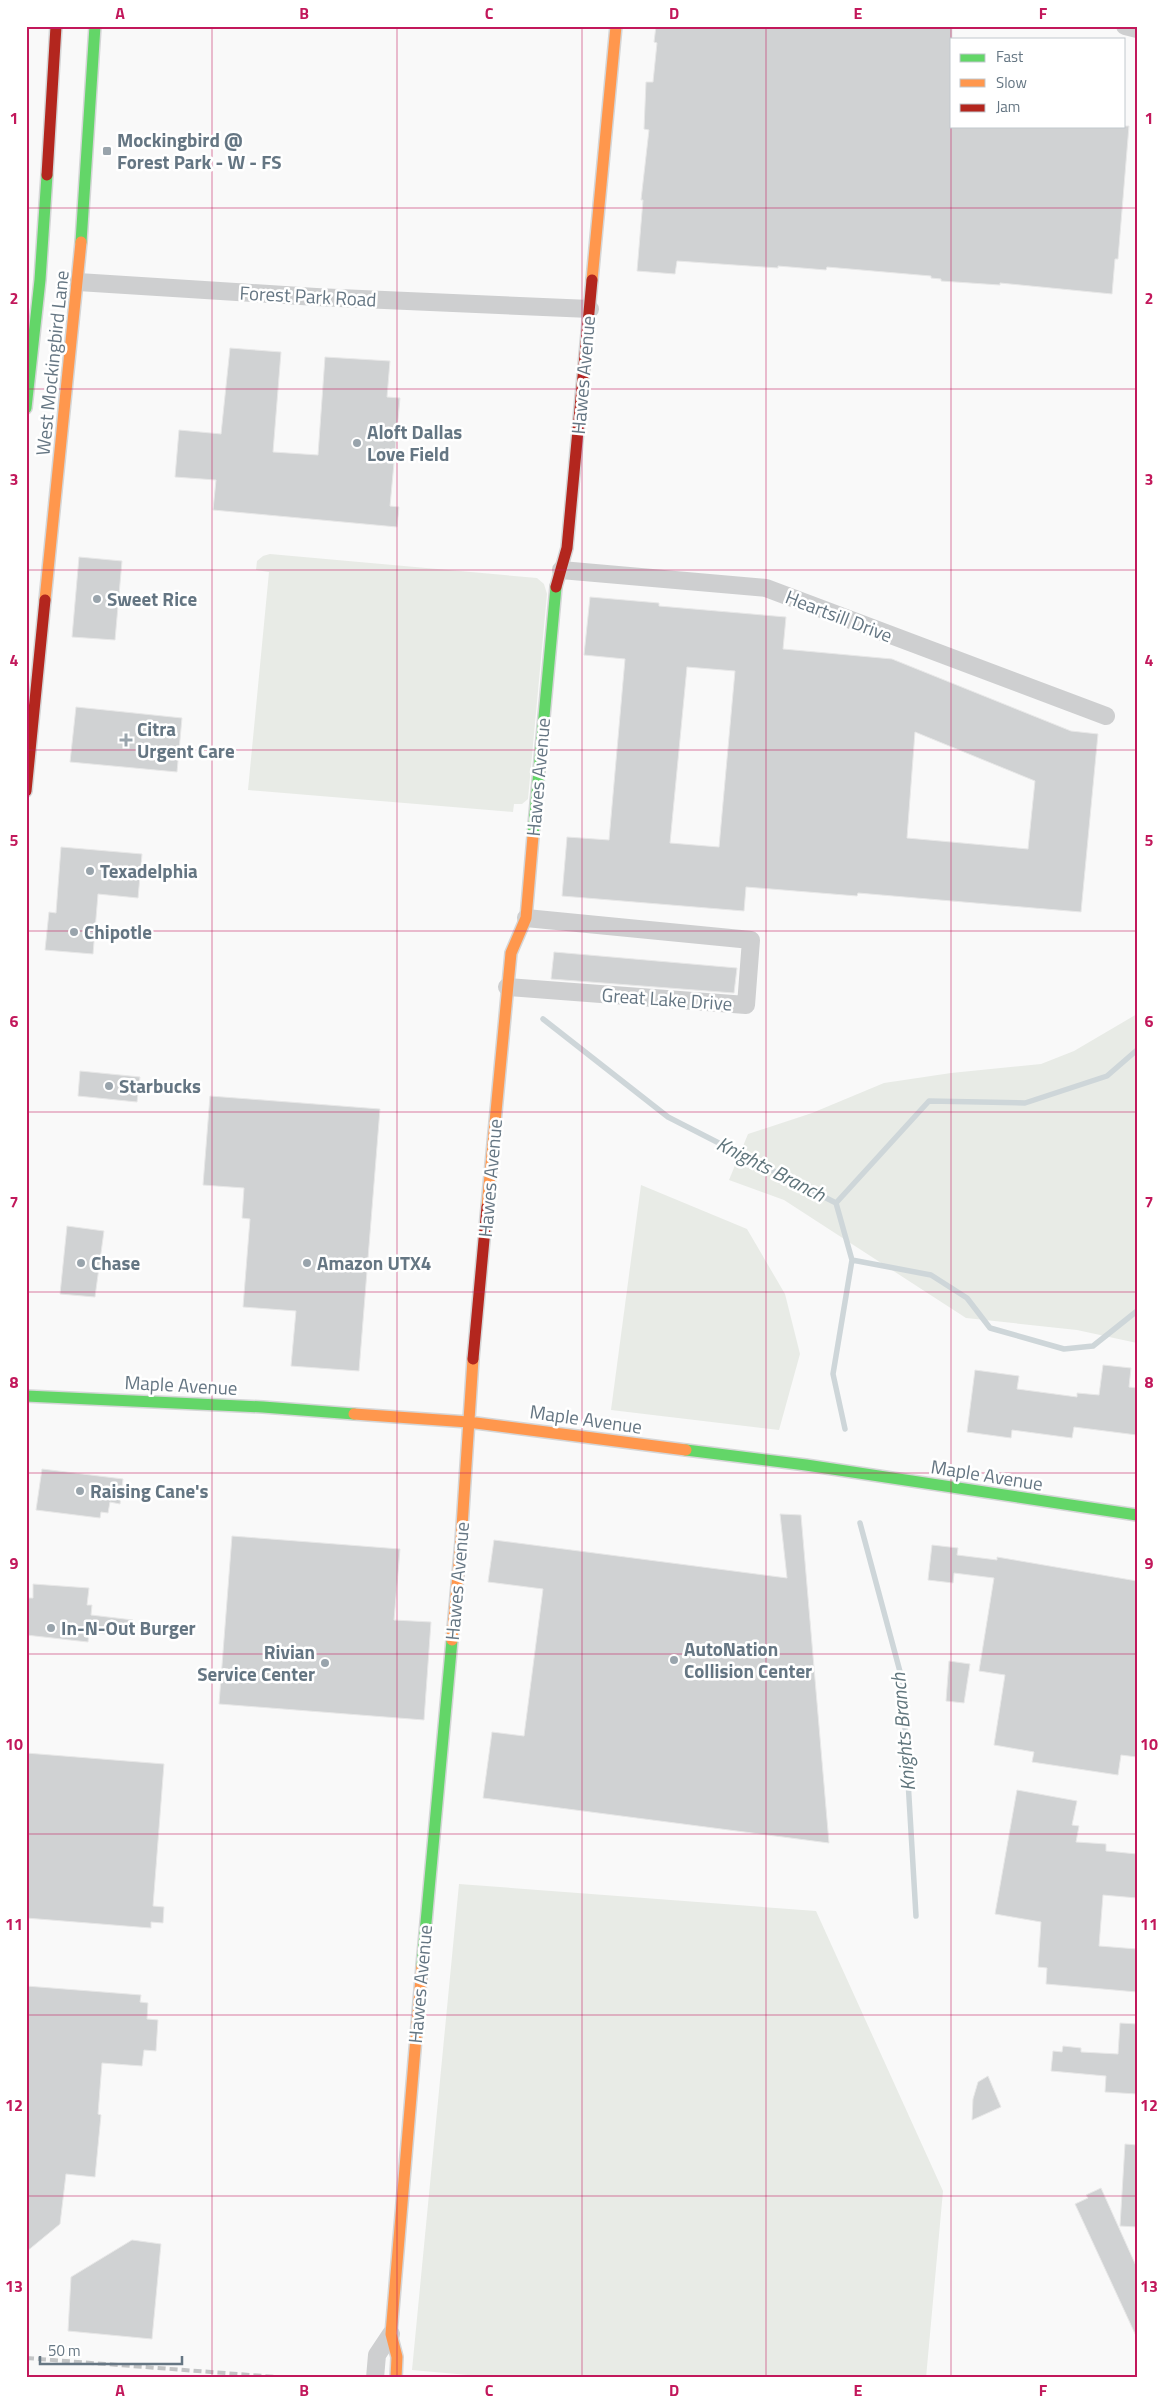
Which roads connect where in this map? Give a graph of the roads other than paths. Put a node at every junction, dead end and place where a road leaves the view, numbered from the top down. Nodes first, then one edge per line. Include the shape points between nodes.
1 (56, 26) edge
2 (95, 26) edge
3 (616, 26) edge
4 (1125, 26) edge
5 (1137, 30) edge
6 (26, 279) edge
7 (45, 280) junction
8 (73, 282) junction
9 (590, 309) junction
10 (26, 408) edge
11 (560, 570) junction
12 (1106, 716) dead end
13 (26, 791) edge
14 (526, 918) junction
15 (507, 987) junction
16 (26, 1396) edge
17 (468, 1422) junction
18 (1137, 1515) edge
19 (391, 2334) junction
20 (375, 2378) edge
21 (396, 2378) edge

1 - 7 street, West Mockingbird Lane
2 - 8 street, West Mockingbird Lane
3 - 9 street, Hawes Avenue
4 - 5 street
6 - 7 street
7 - 10 street, West Mockingbird Lane
8 - 9 street, Forest Park Road
8 - 13 street, West Mockingbird Lane
9 - 11 street, Hawes Avenue via 567,548
11 - 12 street, Heartsill Drive via 766,588
11 - 14 street, Hawes Avenue via 555,592
14 - 15 street, Hawes Avenue via 511,953
14 - 15 street, Great Lake Drive via 751,940 746,1005
15 - 17 street, Hawes Avenue
16 - 17 street, Maple Avenue via 263,1407
17 - 18 street, Maple Avenue via 806,1465
17 - 19 street, Hawes Avenue via 461,1542 431,1851
19 - 20 street, Hawes Avenue via 377,2355
19 - 21 street, Hawes Avenue via 397,2358

